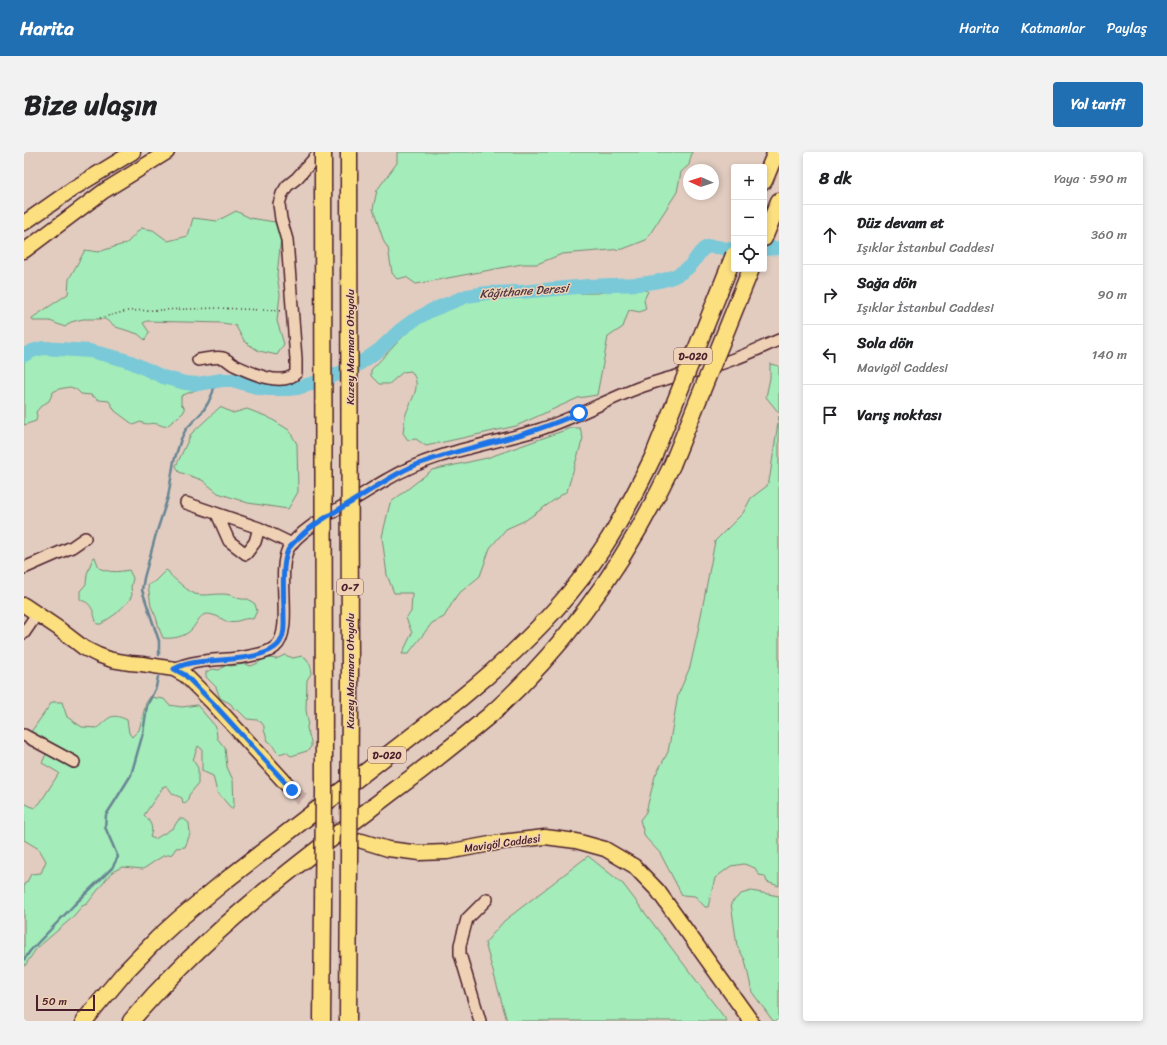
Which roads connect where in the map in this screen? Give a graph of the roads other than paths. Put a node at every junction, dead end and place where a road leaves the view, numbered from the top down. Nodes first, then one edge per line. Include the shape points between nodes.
1 (133, 152) edge
2 (167, 152) edge
3 (321, 152) edge
4 (349, 152) edge
5 (776, 152) edge
6 (767, 174) edge
7 (779, 201) edge
8 (24, 223) edge
9 (765, 236) edge
10 (24, 251) edge
11 (731, 262) edge
12 (750, 272) edge
13 (779, 340) edge
14 (198, 360) dead end
15 (186, 503) dead end
16 (217, 514) junction
17 (259, 528) junction
18 (85, 538) dead end
19 (292, 544) junction
20 (24, 568) edge
21 (24, 605) edge
22 (37, 614) junction
23 (24, 633) edge
24 (174, 669) junction
25 (24, 735) edge
26 (74, 762) dead end
27 (292, 790) tunnel mouth
28 (362, 841) tunnel mouth
29 (487, 899) dead end
30 (84, 1021) edge
31 (131, 1021) edge
32 (322, 1021) edge
33 (348, 1021) edge
34 (480, 1021) edge
35 (751, 1021) edge

1 - 8 main road via 74,188
2 - 10 main road via 104,191
3 - 14 street via 287,186 279,204 288,240 296,374 286,379 260,376 224,358
3 - 32 highway, O-7, bridge via 324,791
4 - 33 highway, Kuzey Marmara Otoyolu / O-7, bridge
5 - 6 highway
7 - 9 highway
11 - 30 highway, D-020, bridge via 653,457 624,513 569,593 537,630 482,681 225,881 157,939 107,992
12 - 31 highway, D-020, bridge via 672,465 656,498 620,562 567,635 489,715 438,758 237,914 171,977
13 - 19 street via 734,359 638,388 543,428 458,451 411,467 317,522
15 - 16 street
16 - 17 street
16 - 17 street via 229,541 246,554 255,542
17 - 19 street
18 - 20 street via 72,548
19 - 24 street via 287,551 285,563 284,630 278,645 264,653 249,657 198,662
21 - 22 main road
22 - 23 street
22 - 24 main road via 84,648 98,655 112,660
24 - 27 main road via 185,675 212,702
25 - 26 street
28 - 35 main road, Mavigöl Caddesi via 388,849 420,853 447,852 545,837 576,841 605,849 634,866 658,891
29 - 34 street via 467,919 460,945 460,954

